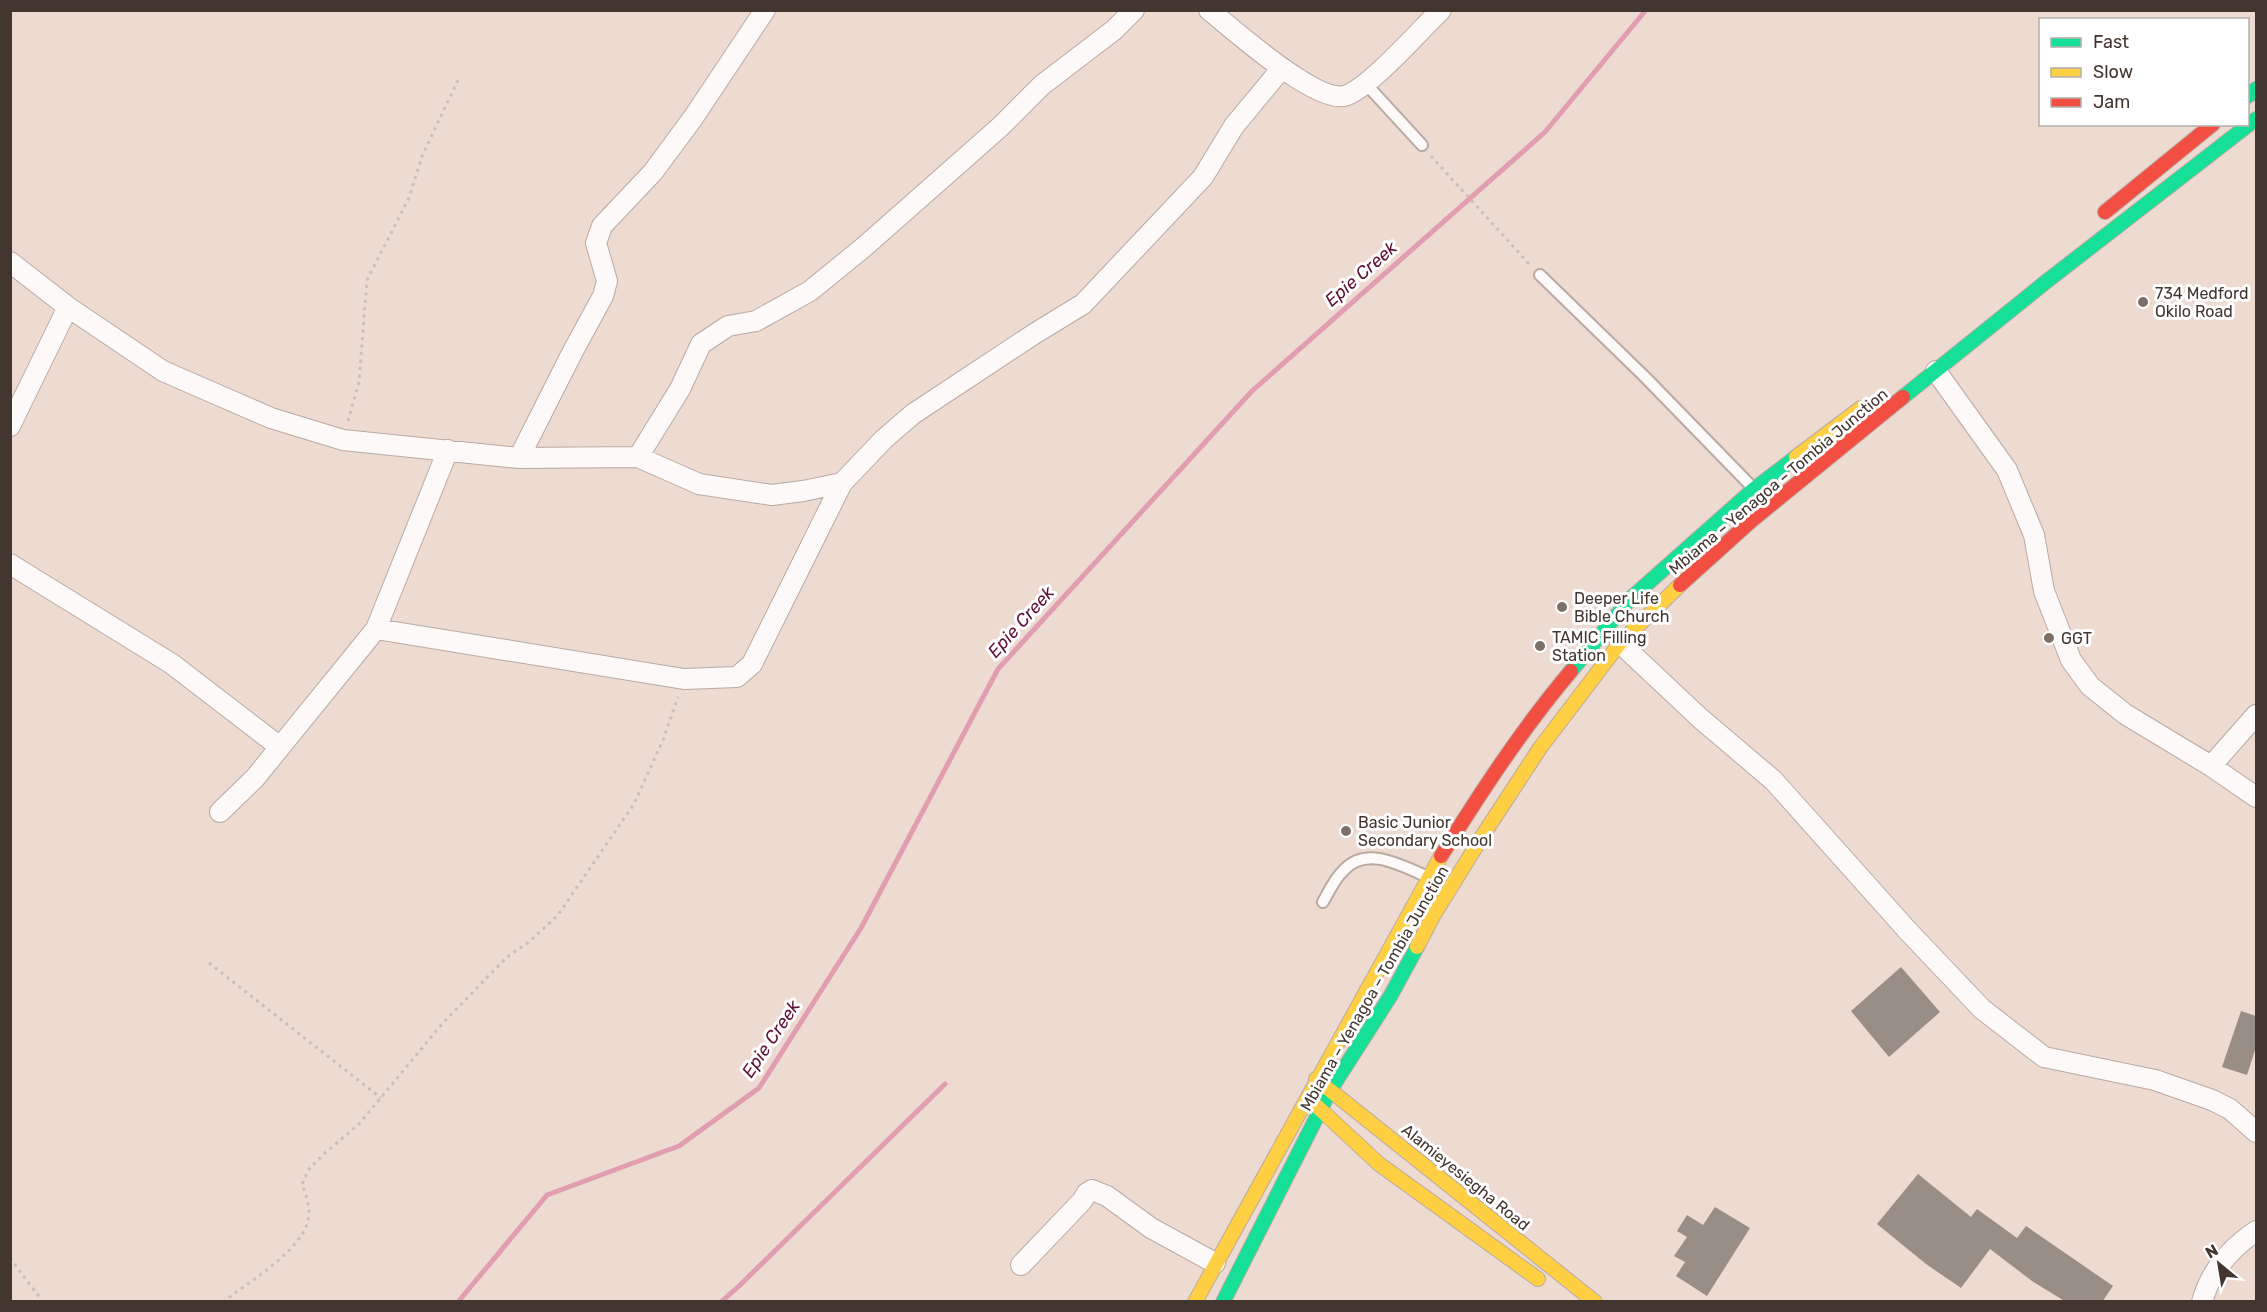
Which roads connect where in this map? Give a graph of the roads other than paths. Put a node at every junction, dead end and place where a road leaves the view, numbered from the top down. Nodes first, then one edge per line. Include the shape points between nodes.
1 (765, 10) edge
2 (1134, 10) edge
3 (1209, 10) edge
4 (1440, 10) edge
5 (1282, 68) junction
6 (1366, 84) junction
7 (2210, 126) edge
8 (2247, 126) edge
9 (1422, 146) road end
10 (2094, 220) dead end
11 (10, 262) edge
12 (1540, 275) road end
13 (68, 307) junction
14 (1936, 371) junction
15 (1876, 396) dead end
16 (10, 426) edge
17 (448, 450) junction
18 (638, 457) junction
19 (519, 458) junction
20 (842, 483) junction
21 (1754, 489) junction
22 (10, 564) edge
23 (376, 628) junction
24 (1620, 644) junction
25 (2256, 715) edge
26 (280, 747) junction
27 (2211, 766) junction
28 (2256, 797) edge
29 (220, 812) dead end
30 (1428, 877) junction
31 (1323, 902) dead end
32 (1316, 1079) junction
33 (1331, 1089) junction
34 (1307, 1097) junction
35 (1320, 1111) junction
36 (2256, 1132) edge
37 (2256, 1231) edge
38 (1215, 1263) junction
39 (1020, 1265) dead end
40 (1550, 1288) dead end
41 (1195, 1302) edge
42 (1223, 1302) edge
43 (1595, 1302) edge
44 (2202, 1302) edge

1 - 19 street via 693,118 652,172 602,225 596,243 608,281 603,296
2 - 18 street via 1042,85 810,291 756,321 728,326 701,344 680,389
3 - 5 street
4 - 6 street
5 - 6 street via 1322,93 1344,96
5 - 20 street via 1234,126 1203,177 1083,304 913,414
6 - 9 lane
7 - 10 main road
8 - 14 main road, Mbiama – Yenagoa – Tombia Junction
11 - 13 street
12 - 21 lane
13 - 16 street
13 - 17 street via 164,371 271,418 343,440
14 - 24 main road, Mbiama – Yenagoa – Tombia Junction via 1751,521
14 - 27 street via 2007,470 2034,535 2044,591 2071,660 2090,686 2125,714
15 - 21 main road, Mbiama – Yenagoa – Tombia Junction
17 - 19 street
17 - 23 street
18 - 19 street
18 - 20 street via 699,484 772,495
20 - 23 street via 752,664 737,677 684,679
21 - 30 main road, Mbiama – Yenagoa – Tombia Junction via 1630,599 1539,709
22 - 26 street via 172,664
23 - 26 street
24 - 33 main road, Mbiama – Yenagoa – Tombia Junction via 1540,748 1485,832 1433,916 1391,995
24 - 36 street via 1773,780 1982,1010 2044,1057 2155,1080 2212,1100 2230,1109
25 - 27 street
26 - 29 street
27 - 28 street
30 - 31 lane via 1385,859 1361,858 1342,871
30 - 32 main road, Mbiama – Yenagoa – Tombia Junction
32 - 33 main road, Alamieyesiegha Road
32 - 34 main road, Mbiama – Yenagoa – Tombia Junction
33 - 35 main road, Mbiama – Yenagoa – Tombia Junction
33 - 43 main road, Alamieyesiegha Road
34 - 35 main road
34 - 38 main road, Mbiama – Yenagoa – Tombia Junction
35 - 40 main road via 1378,1164
35 - 42 main road, Mbiama – Yenagoa – Tombia Junction
37 - 44 street via 2226,1256 2206,1287
38 - 39 street via 1150,1228 1107,1196 1092,1190
38 - 41 main road, Mbiama – Yenagoa – Tombia Junction

